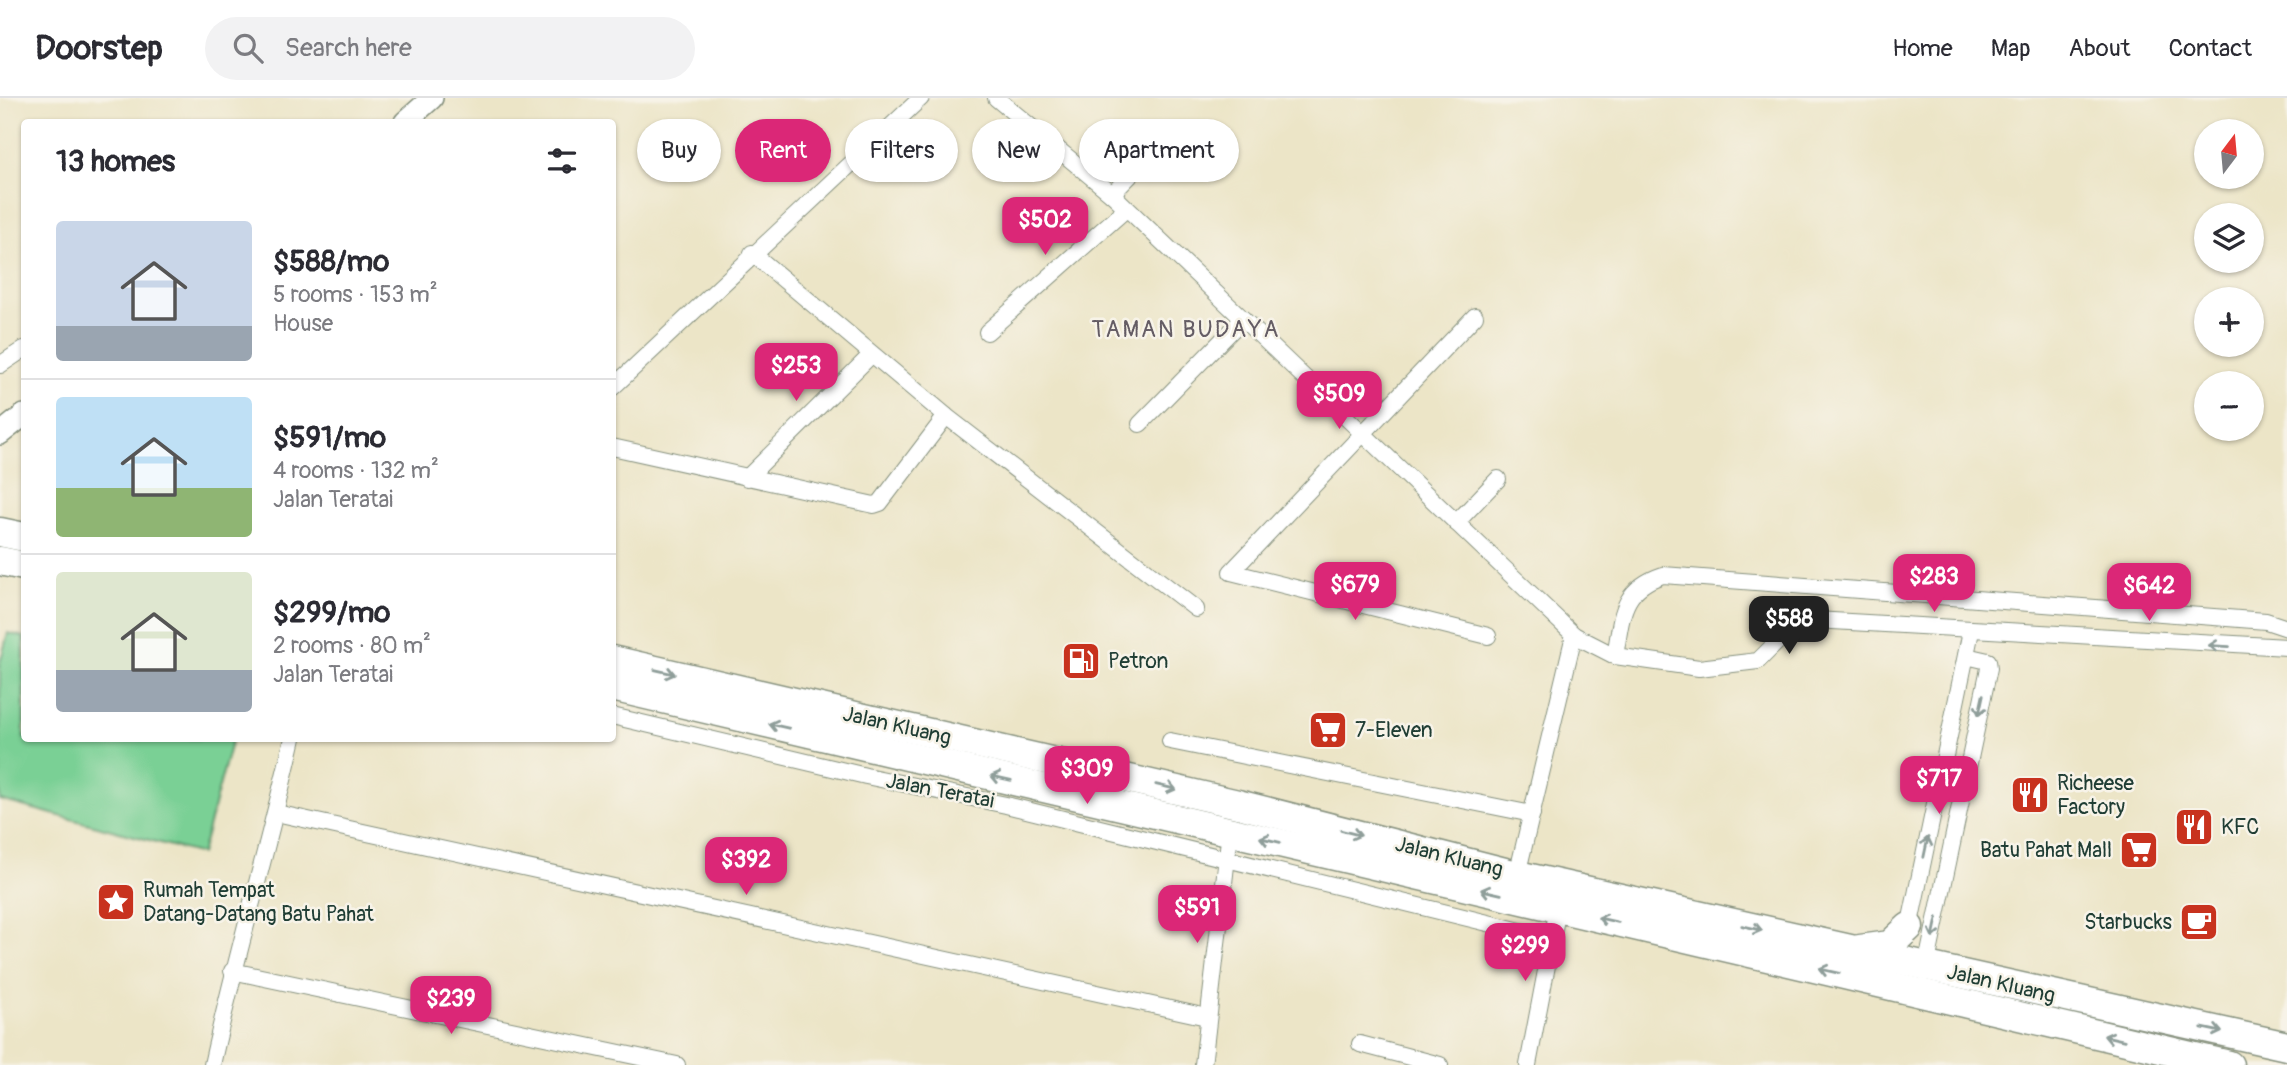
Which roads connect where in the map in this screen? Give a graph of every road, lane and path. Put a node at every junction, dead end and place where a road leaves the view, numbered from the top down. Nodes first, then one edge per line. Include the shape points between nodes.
1 (432, 98) edge
2 (921, 98) edge
3 (996, 98) edge
4 (408, 119) edge
5 (1124, 182) edge
6 (1112, 194) junction
7 (1126, 209) junction
8 (752, 253) junction
9 (1475, 316) dead end
10 (1243, 319) junction
11 (987, 332) dead end
12 (21, 351) edge
13 (871, 355) junction
14 (0, 365) edge
15 (616, 384) edge
16 (946, 416) junction
17 (21, 417) edge
18 (1140, 424) dead end
19 (0, 434) edge
20 (1362, 434) junction
21 (616, 448) edge
22 (747, 478) junction
23 (1498, 479) dead end
24 (1456, 523) junction
25 (0, 531) edge
26 (21, 536) edge
27 (0, 561) edge
28 (21, 564) edge
29 (1196, 609) dead end
30 (2287, 628) edge
31 (1971, 631) junction
32 (1574, 635) junction
33 (1488, 636) dead end
34 (2287, 648) edge
35 (1615, 656) junction
36 (1966, 656) junction
37 (616, 661) edge
38 (616, 688) edge
39 (616, 717) edge
40 (1170, 741) dead end
41 (292, 742) edge
42 (868, 764) junction
43 (276, 813) junction
44 (1532, 814) junction
45 (1230, 831) junction
46 (1226, 859) junction
47 (1517, 875) junction
48 (1558, 908) junction
49 (1909, 927) junction
50 (1553, 939) junction
51 (1844, 948) junction
52 (232, 971) junction
53 (1911, 977) junction
54 (1207, 1017) junction
55 (1360, 1044) dead end
56 (2287, 1046) edge
57 (212, 1065) edge
58 (677, 1065) edge
59 (1203, 1065) edge
60 (1440, 1065) edge
61 (1528, 1065) edge
62 (2229, 1065) edge

1 - 4 street
2 - 8 street
3 - 6 street
5 - 6 street
6 - 7 street
7 - 10 street
7 - 11 street
8 - 13 street
8 - 15 street
9 - 20 street
10 - 18 street
10 - 20 street
12 - 14 street
13 - 16 street
13 - 22 street
16 - 22 street via 880,503 866,504
16 - 29 street
17 - 19 street
20 - 24 street
20 - 33 street via 1231,572
21 - 22 street
23 - 24 street
24 - 32 street
25 - 26 highway
27 - 28 highway
30 - 35 street via 2266,621 1663,575 1647,580 1624,605
34 -> 31 street
31 - 35 street via 1815,620 1790,629 1758,661 1699,668
31 - 36 street
32 - 35 street
32 - 44 street
49 -> 36 street
36 -> 53 street via 1988,660 1989,668
37 -> 47 highway, Jalan Kluang via 1238,804
42 -> 38 highway, Jalan Kluang
39 - 42 street, Jalan Teratai
40 - 44 street
41 - 43 street
45 -> 42 highway, Jalan Kluang
42 - 46 street, Jalan Teratai via 1006,805
43 - 52 street
43 - 54 street
44 - 47 street
45 - 46 street
48 -> 45 highway, Jalan Kluang
46 - 50 street, Jalan Teratai
46 - 54 street
47 -> 51 highway, Jalan Kluang
48 - 50 street
53 -> 48 highway, Jalan Kluang
49 - 51 highway via 1890,945
49 - 53 street
50 - 61 street
51 - 53 highway, Jalan Kluang
52 - 57 street
52 - 58 street
53 -> 56 highway, Jalan Kluang
62 -> 53 highway, Jalan Kluang
54 - 59 street
55 - 60 street

